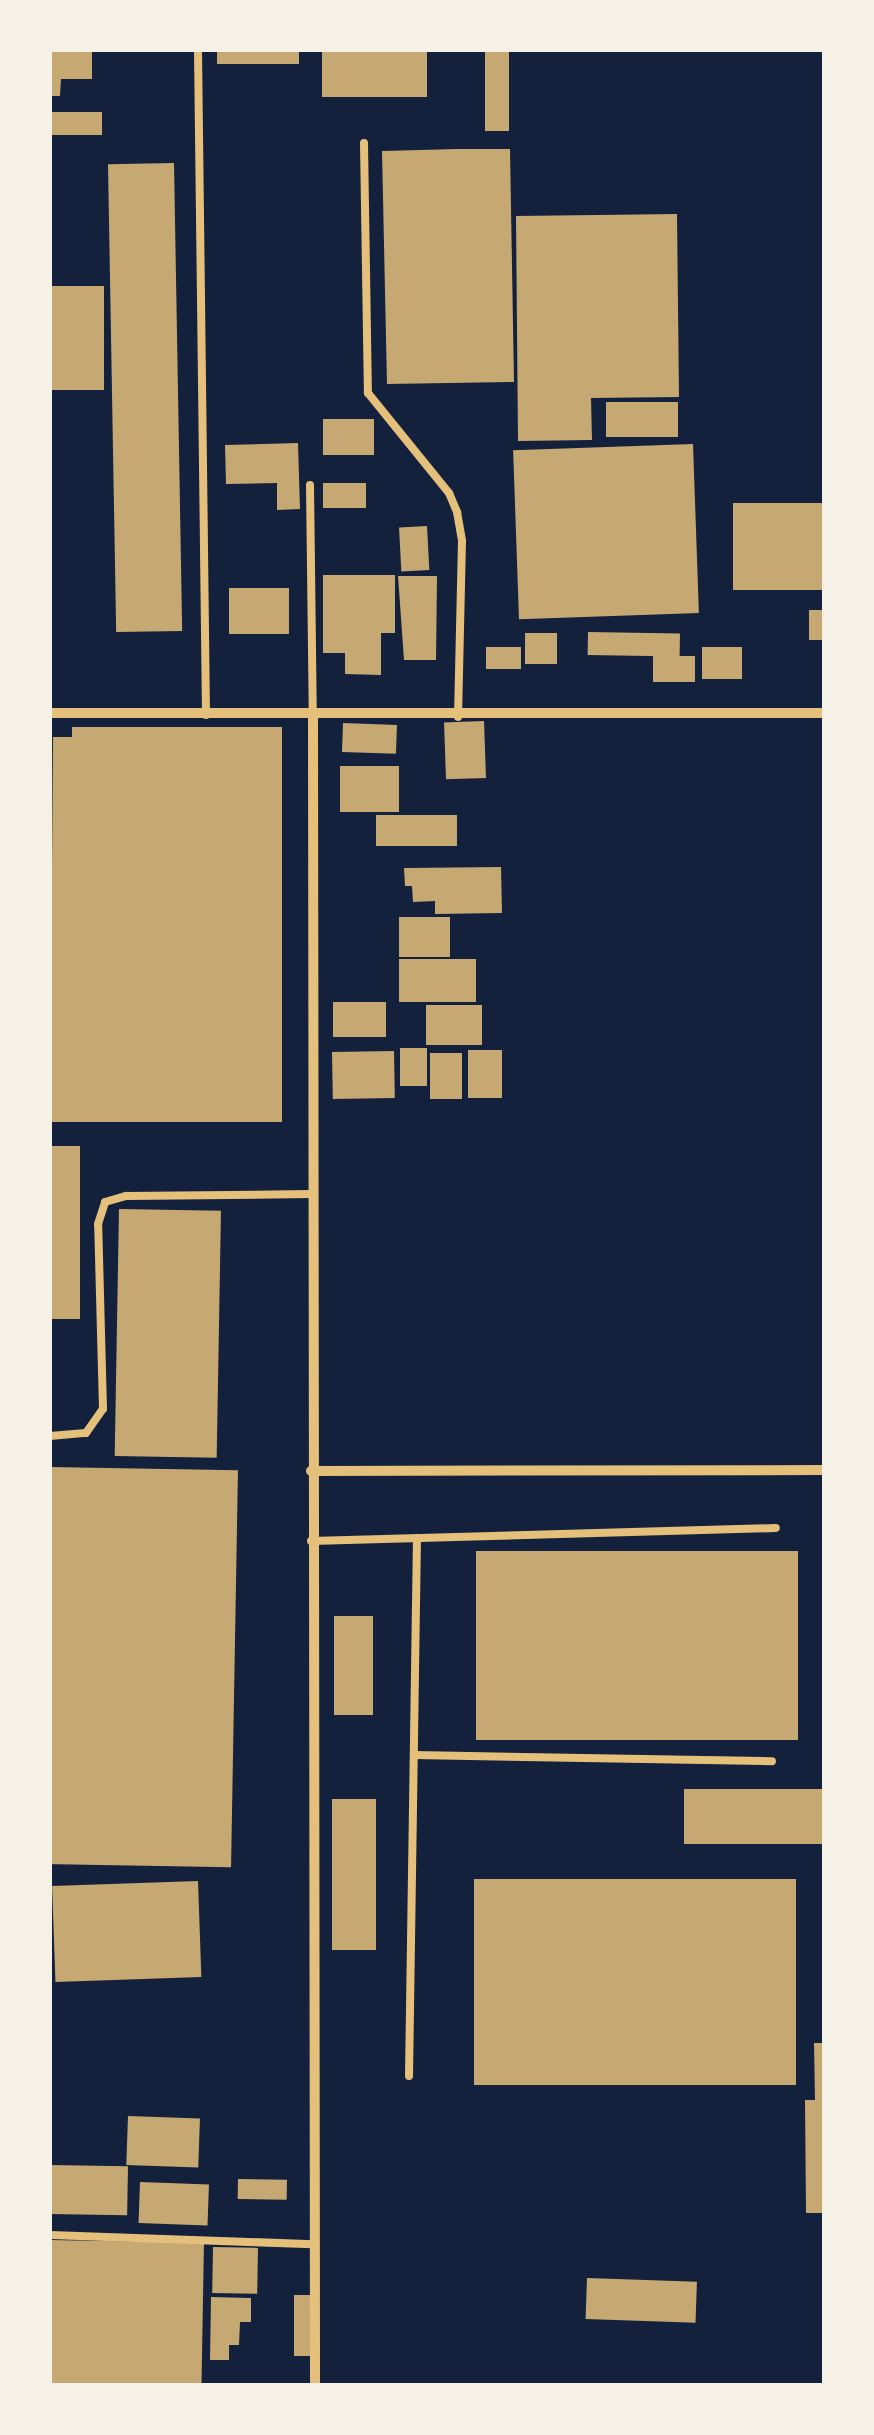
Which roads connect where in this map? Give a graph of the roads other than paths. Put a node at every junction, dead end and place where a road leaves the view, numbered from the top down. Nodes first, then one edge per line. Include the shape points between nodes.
1 (198, 50) edge
2 (364, 143) dead end
3 (310, 485) dead end
4 (824, 712) edge
5 (50, 713) edge
6 (206, 716) junction
7 (312, 718) junction
8 (458, 718) junction
9 (312, 1194) junction
10 (50, 1436) edge
11 (311, 1470) junction
12 (824, 1470) edge
13 (776, 1528) dead end
14 (417, 1538) junction
15 (311, 1541) junction
16 (414, 1755) junction
17 (772, 1761) dead end
18 (409, 2076) dead end
19 (50, 2236) edge
20 (313, 2244) junction
21 (314, 2385) edge

1 - 6 lane
2 - 8 lane via 368,394 449,493 457,512
3 - 7 lane
4 - 8 street
5 - 6 street
6 - 7 street
7 - 8 street
7 - 9 street
9 - 10 lane via 126,1196 105,1202 98,1224 103,1409 86,1432
9 - 11 street
11 - 12 street
11 - 15 street
13 - 14 lane
14 - 15 lane
14 - 16 lane
15 - 20 street
16 - 17 lane
16 - 18 lane
19 - 20 lane
20 - 21 street

